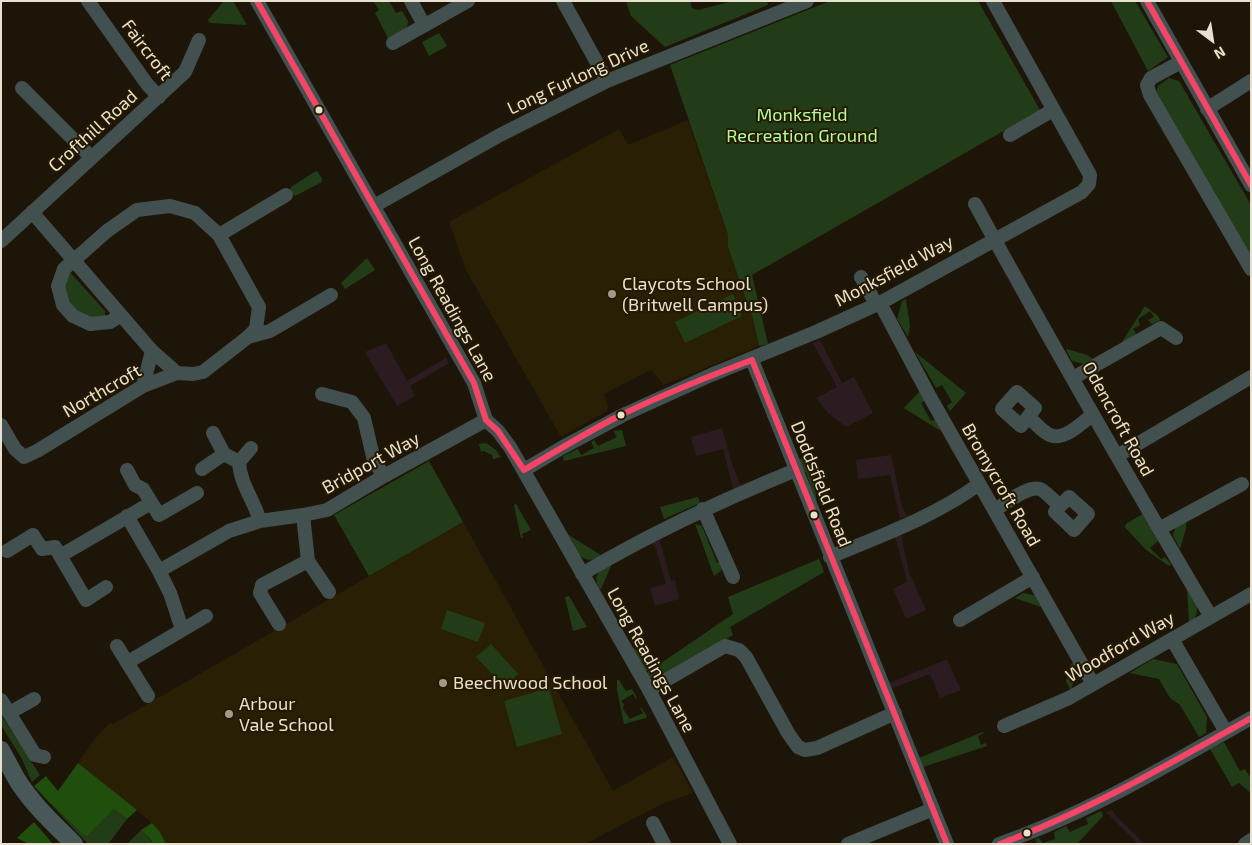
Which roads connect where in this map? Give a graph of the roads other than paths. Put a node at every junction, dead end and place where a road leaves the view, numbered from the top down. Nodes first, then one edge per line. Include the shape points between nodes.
1 (88, 1) edge
2 (257, 1) edge
3 (411, 1) edge
4 (468, 1) edge
5 (563, 1) edge
6 (808, 1) edge
7 (992, 1) edge
8 (1147, 1) edge
9 (424, 25) junction
10 (198, 40) dead end
11 (393, 43) dead end
12 (1181, 62) junction
13 (607, 81) junction
14 (1251, 81) edge
15 (22, 88) dead end
16 (159, 97) junction
17 (1207, 108) junction
18 (1053, 110) junction
19 (1010, 136) dead end
20 (91, 157) junction
21 (1251, 185) edge
22 (286, 195) dead end
23 (975, 204) dead end
24 (374, 206) junction
25 (32, 212) junction
26 (219, 235) junction
27 (2, 238) edge
28 (994, 239) junction
29 (74, 260) junction
30 (1251, 269) edge
31 (860, 277) dead end
32 (330, 295) dead end
33 (878, 303) junction
34 (260, 307) junction
35 (121, 315) junction
36 (277, 326) junction
37 (248, 337) junction
38 (1176, 338) dead end
39 (152, 351) junction
40 (752, 360) junction
41 (177, 373) junction
42 (1251, 377) edge
43 (1073, 378) junction
44 (143, 386) junction
45 (329, 399) dead end
46 (1092, 415) junction
47 (1028, 416) dead end
48 (486, 420) junction
49 (1, 425) edge
50 (213, 433) dead end
51 (251, 448) dead end
52 (224, 454) junction
53 (1117, 456) junction
54 (239, 462) junction
55 (202, 468) dead end
56 (127, 470) dead end
57 (524, 470) junction
58 (796, 470) junction
59 (384, 476) junction
60 (979, 484) junction
61 (1242, 484) dead end
62 (198, 493) dead end
63 (151, 503) junction
64 (1060, 506) dead end
65 (703, 509) junction
66 (995, 510) junction
67 (303, 515) junction
68 (127, 516) junction
69 (260, 520) junction
70 (1159, 529) junction
71 (7, 551) dead end
72 (60, 556) junction
73 (830, 557) junction
74 (308, 560) junction
75 (159, 571) junction
76 (582, 574) junction
77 (733, 577) dead end
78 (1033, 578) junction
79 (106, 588) dead end
80 (328, 592) dead end
81 (1251, 594) edge
82 (206, 616) dead end
83 (1211, 617) junction
84 (960, 620) dead end
85 (278, 624) dead end
86 (182, 629) junction
87 (1172, 639) junction
88 (117, 646) dead end
89 (128, 662) junction
90 (1093, 684) junction
91 (649, 690) junction
92 (148, 696) dead end
93 (34, 699) dead end
94 (1, 700) edge
95 (9, 713) junction
96 (895, 713) junction
97 (1251, 718) edge
98 (1004, 726) dead end
99 (1226, 732) junction
100 (1, 750) edge
101 (44, 758) dead end
102 (933, 809) junction
103 (653, 823) dead end
104 (1251, 840) edge
105 (857, 842) edge
106 (74, 844) edge
107 (664, 844) edge
108 (730, 844) edge
109 (947, 844) edge
110 (999, 844) edge
111 (1245, 844) edge

1 - 16 street, Faircroft
2 - 24 street, Long Readings Lane
3 - 9 street
4 - 9 street
5 - 13 street
6 - 13 street, Long Furlong Drive
7 - 18 street, Monksfield Way
8 - 12 street
9 - 11 street
10 - 16 street, Crofthill Road via 184,72
12 - 17 street
12 - 30 street via 1150,78 1148,90
13 - 24 street, Long Furlong Drive via 500,135
14 - 17 street
15 - 20 street
16 - 20 street, Crofthill Road
17 - 21 street
18 - 19 street
18 - 28 street, Monksfield Way via 1090,175 1089,184 1082,192
20 - 25 street, Crofthill Road
22 - 26 street
23 - 28 street, Odencroft Road
24 - 48 street, Long Readings Lane via 474,383
25 - 27 street, Crofthill Road
25 - 29 street
26 - 29 street via 195,213 170,206 137,210
26 - 34 street
28 - 33 street, Monksfield Way
28 - 43 street, Odencroft Road
29 - 35 street
29 - 35 street via 64,269 58,286 63,304 73,316 90,324 110,322
31 - 33 street, Bromycroft Road
32 - 36 street, Northcroft
33 - 40 street, Monksfield Way
33 - 60 street, Bromycroft Road
34 - 36 street
34 - 37 street via 256,329
35 - 39 street
36 - 37 street, Northcroft
37 - 41 street, Northcroft via 203,372
38 - 43 street via 1161,328
39 - 41 street
39 - 44 street
40 - 57 street, Monksfield Way via 623,415
40 - 58 street, Doddsfield Road
41 - 44 street, Northcroft
42 - 53 street
43 - 46 street, Odencroft Road
44 - 49 street, Northcroft via 24,457 15,449
45 - 59 street via 352,402 364,418 374,461
46 - 47 street via 1070,432 1056,436 1049,435
46 - 53 street, Odencroft Road
48 - 57 street, Long Readings Lane via 498,431
48 - 59 street, Bridport Way
50 - 52 street
51 - 54 street
52 - 54 street
52 - 55 street
53 - 70 street, Odencroft Road
54 - 69 street via 244,485
56 - 63 street
57 - 76 street, Long Readings Lane
58 - 65 street
58 - 73 street, Doddsfield Road
59 - 67 street, Bridport Way via 327,510
60 - 66 street, Bromycroft Road
60 - 73 street via 963,496 904,525
61 - 70 street
62 - 63 street via 159,515
63 - 68 street
64 - 66 street via 1041,489 1034,488
65 - 76 street
65 - 77 street
66 - 78 street, Bromycroft Road
67 - 69 street, Bridport Way
67 - 74 street
68 - 72 street
68 - 75 street
69 - 75 street, Bridport Way via 229,531
70 - 83 street, Odencroft Road
71 - 72 street via 33,535 42,549 55,547
72 - 79 street via 86,600
73 - 96 street, Doddsfield Road
74 - 80 street
74 - 85 street via 262,585 260,593
75 - 86 street
76 - 91 street, Long Readings Lane
78 - 84 street
78 - 90 street, Bromycroft Road
81 - 83 street, Woodford Way
82 - 86 street
83 - 87 street, Woodford Way
86 - 89 street
87 - 90 street, Woodford Way
87 - 99 street
88 - 89 street
89 - 92 street
90 - 98 street, Woodford Way via 1070,698
91 - 96 street via 725,646 739,650 746,658 788,733 798,746 806,750
91 - 108 street, Long Readings Lane
93 - 95 street
94 - 95 street
95 - 101 street via 35,755
96 - 102 street, Doddsfield Road
97 - 99 street
99 - 110 street via 1102,801
100 - 106 main road via 26,792
102 - 105 street
102 - 109 street, Doddsfield Road
103 - 107 street
104 - 111 street

